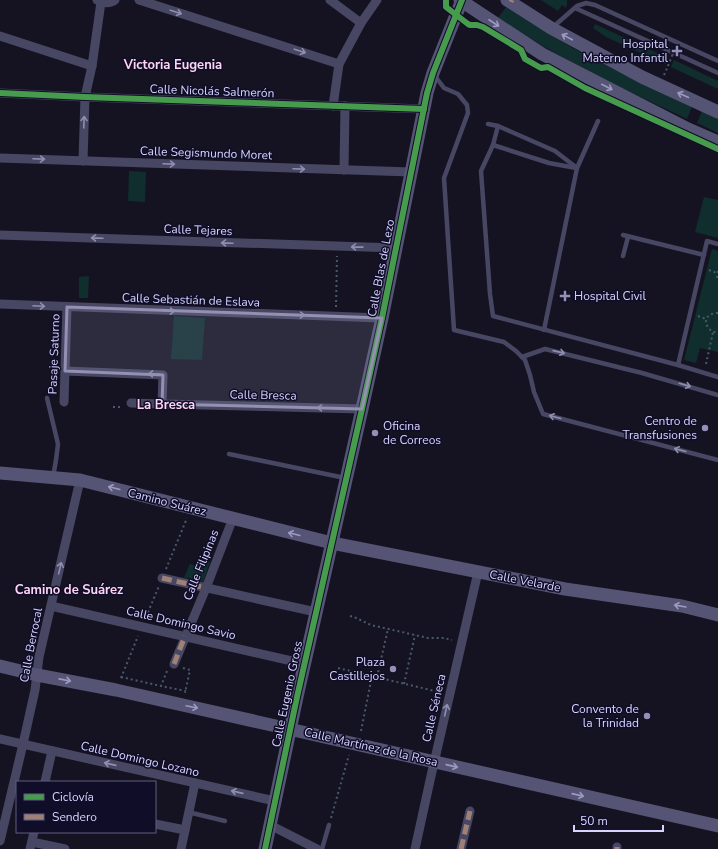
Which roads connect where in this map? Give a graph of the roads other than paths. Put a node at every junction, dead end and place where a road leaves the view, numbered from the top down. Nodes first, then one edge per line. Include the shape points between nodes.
1 (115, 0) edge
2 (139, 0) edge
3 (330, 0) edge
4 (377, 0) edge
5 (461, 0) edge
6 (577, 0) edge
7 (598, 0) edge
8 (99, 1) edge
9 (510, 1) edge
10 (594, 5) junction
11 (576, 7) junction
12 (361, 23) junction
13 (551, 28) junction
14 (0, 36) edge
15 (718, 61) edge
16 (339, 64) junction
17 (92, 66) junction
18 (433, 73) junction
19 (718, 73) edge
20 (0, 93) edge
21 (85, 97) junction
22 (333, 106) junction
23 (346, 106) junction
24 (424, 108) junction
25 (718, 112) edge
26 (598, 121) dead end
27 (488, 124) dead end
28 (498, 126) junction
29 (718, 142) edge
30 (494, 145) junction
31 (0, 158) edge
32 (83, 161) junction
33 (577, 168) junction
34 (344, 170) junction
35 (411, 172) junction
36 (0, 235) edge
37 (718, 244) edge
38 (396, 248) junction
39 (704, 255) junction
40 (623, 256) dead end
41 (0, 304) edge
42 (67, 307) junction
43 (382, 318) junction
44 (544, 330) junction
45 (522, 357) junction
46 (678, 365) junction
47 (65, 371) junction
48 (718, 377) edge
49 (718, 395) edge
50 (47, 398) dead end
51 (64, 402) dead end
52 (131, 403) dead end
53 (162, 404) junction
54 (362, 409) junction
55 (229, 454) dead end
56 (718, 460) edge
57 (0, 473) edge
58 (52, 477) junction
59 (347, 478) junction
60 (80, 480) junction
61 (233, 518) junction
62 (332, 543) junction
63 (478, 572) junction
64 (162, 578) road end
65 (206, 588) junction
66 (51, 606) junction
67 (316, 612) junction
68 (718, 615) edge
69 (185, 636) junction
70 (305, 664) junction
71 (0, 666) edge
72 (177, 666) road end
73 (37, 675) junction
74 (291, 729) junction
75 (0, 740) edge
76 (23, 744) junction
77 (52, 751) junction
78 (434, 762) junction
79 (45, 781) edge
80 (195, 783) junction
81 (275, 801) junction
82 (470, 811) dead end
83 (188, 812) junction
84 (225, 821) dead end
85 (156, 824) edge
86 (270, 825) junction
87 (329, 825) road end
88 (718, 826) edge
89 (185, 830) junction
90 (34, 833) edge
91 (0, 841) edge
92 (31, 845) edge
93 (65, 849) edge
94 (181, 849) edge
95 (265, 849) edge
96 (317, 849) edge
97 (322, 849) edge
98 (415, 849) edge
99 (461, 849) edge

1 - 8 street via 107,3
2 -> 16 street
3 - 12 street
4 - 12 street
5 - 18 main road, Calle Blas de Lezo
5 -> 29 main road via 542,54
6 - 11 lane
7 - 10 lane
8 - 17 street
9 - 13 main road
10 - 11 lane via 586,2
10 - 15 lane
11 - 13 lane
11 - 19 lane
12 - 16 street
25 -> 13 main road via 642,77
14 - 17 street
16 - 22 street
17 - 21 street
18 - 24 main road, Calle Blas de Lezo
18 - 45 lane via 444,88 458,94 467,105 468,113 444,178 454,330 504,342
20 - 21 street, Calle Nicolás Salmerón
21 - 22 street, Calle Nicolás Salmerón
32 -> 21 street
22 - 23 street, Calle Nicolás Salmerón
23 - 24 street, Calle Nicolás Salmerón
23 - 34 street
24 - 35 main road, Calle Blas de Lezo
26 - 33 lane
27 - 28 lane
28 - 30 lane
28 - 33 lane via 555,151
30 - 33 lane via 549,163
30 - 44 lane via 481,171 490,294 494,316
31 -> 32 street, Calle Segismundo Moret
32 -> 34 street, Calle Segismundo Moret
33 - 44 lane
34 - 35 street, Calle Segismundo Moret
35 - 38 main road, Calle Blas de Lezo
38 -> 36 street, Calle Tejares
37 - 39 lane via 707,241
38 - 43 main road, Calle Blas de Lezo
39 - 40 lane via 625,236
39 - 46 lane
41 -> 42 street, Calle Sebastián de Eslava
42 -> 43 street, Calle Sebastián de Eslava
42 - 47 street, Pasaje Saturno
43 - 54 main road, Calle Blas de Lezo
44 - 46 lane
45 -> 49 lane via 545,349
56 -> 45 lane via 543,414
46 - 48 lane
47 - 51 street, Pasaje Saturno
53 -> 47 street via 163,375
50 - 58 lane via 58,444
52 - 53 street, Calle Bresca
54 -> 53 street, Calle Bresca
54 - 59 main road, Calle Blas de Lezo
55 - 59 lane
57 - 58 main road, Camino Suárez
58 - 60 main road, Camino Suárez
59 - 62 main road, Calle Blas de Lezo
61 -> 60 main road, Camino Suárez
66 -> 60 street, Calle Berrocal
62 -> 61 main road, Camino Suárez
61 - 65 street, Calle Filipinas
62 - 63 main road, Calle Velarde
62 - 67 main road, Calle Eugenio Gross
68 -> 63 main road, Calle Velarde via 682,606 565,589
78 -> 63 street, Calle Séneca
64 - 65 street
65 - 67 street
65 - 69 street, Calle Filipinas
66 - 69 street, Calle Domingo Savio
66 - 73 street, Calle Berrocal
67 - 70 main road, Calle Eugenio Gross
69 - 70 street, Calle Domingo Savio
69 - 72 street, Calle Filipinas
70 - 74 main road, Calle Eugenio Gross
71 - 73 main road, Calle Martínez de la Rosa
73 -> 74 main road, Calle Martínez de la Rosa
73 - 76 street, Calle Berrocal
74 - 78 main road, Calle Martínez de la Rosa
74 - 81 main road, Calle Eugenio Gross
75 - 76 street, Calle Domingo Lozano
76 - 77 street, Calle Domingo Lozano
76 - 91 street, Calle Berrocal
77 - 79 street
80 -> 77 street, Calle Domingo Lozano
78 -> 88 main road, Calle Martínez de la Rosa
78 - 98 street, Calle Séneca
81 -> 80 street, Calle Domingo Lozano
80 - 83 street
81 - 86 main road, Calle Eugenio Gross
82 - 99 street
83 - 84 lane
83 - 89 street
85 - 89 street
86 - 95 main road, Calle Eugenio Gross
86 - 96 street
87 - 97 lane
89 - 94 street
90 - 92 street
92 - 93 street

